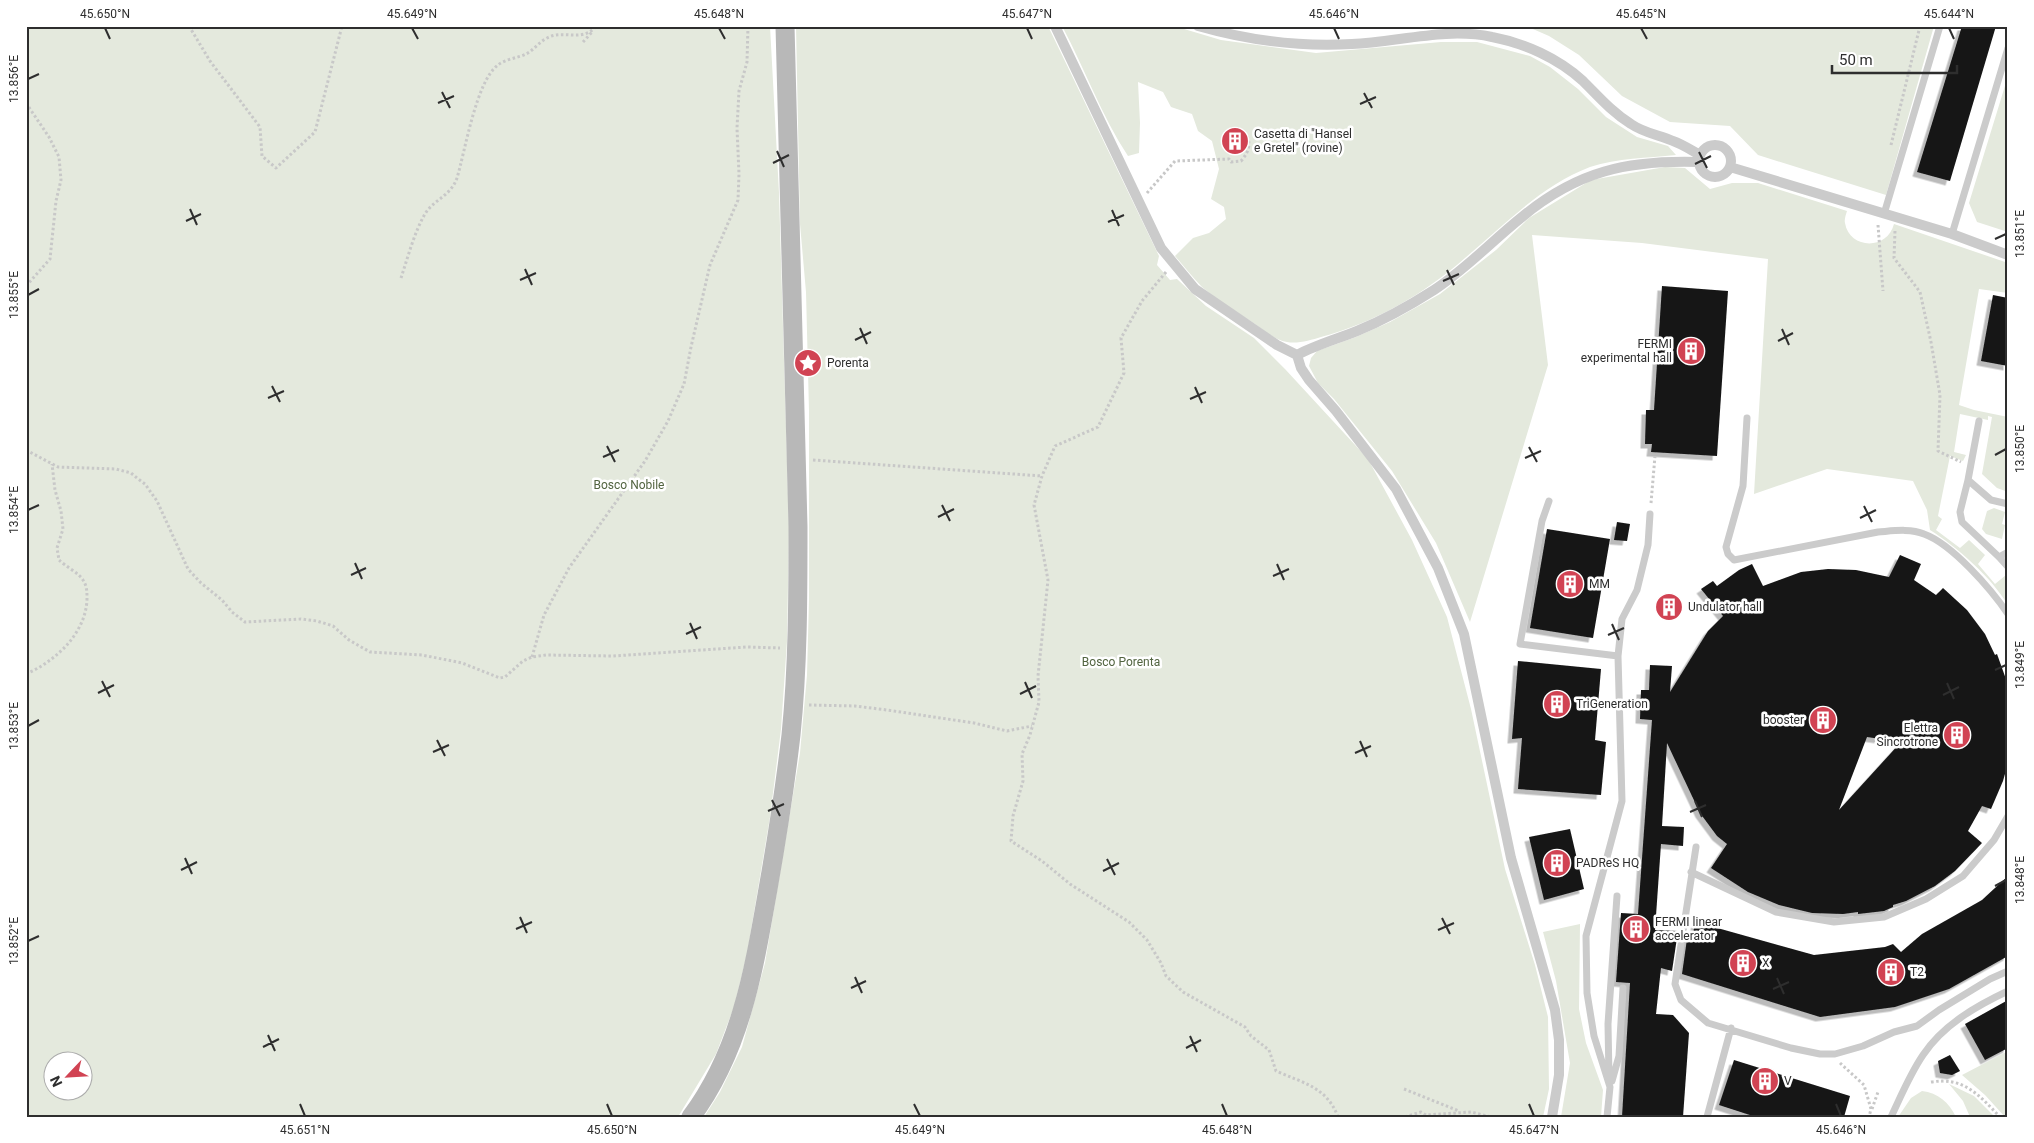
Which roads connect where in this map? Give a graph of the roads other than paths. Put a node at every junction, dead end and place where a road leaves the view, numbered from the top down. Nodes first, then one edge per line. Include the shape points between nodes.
1 (785, 26) edge
2 (1055, 26) edge
3 (1198, 26) edge
4 (1940, 26) edge
5 (2008, 48) edge
6 (1699, 159) junction
7 (1730, 167) junction
8 (1881, 213) junction
9 (1952, 234) junction
10 (2008, 255) edge
11 (1297, 354) junction
12 (1747, 418) dead end
13 (1979, 421) dead end
14 (1968, 480) junction
15 (1549, 501) dead end
16 (2008, 504) edge
17 (1650, 514) road end
18 (2008, 552) edge
19 (1999, 557) junction
20 (2008, 568) edge
21 (2008, 614) edge
22 (1618, 656) junction
23 (2008, 816) edge
24 (1696, 847) dead end
25 (1691, 872) junction
26 (1617, 896) dead end
27 (2008, 971) edge
28 (1623, 988) dead end
29 (2008, 990) edge
30 (1731, 1028) junction
31 (1610, 1087) junction
32 (691, 1117) edge
33 (1552, 1117) edge
34 (1608, 1117) edge
35 (1707, 1117) edge
36 (1890, 1117) edge

1 - 32 main road via 798,582 793,704 780,824 740,1022 705,1096
2 - 11 street via 1161,248 1195,289 1277,345
3 - 6 street via 1299,44 1350,44 1455,34 1491,36 1510,41 1556,62 1582,80 1632,125 1675,141
4 - 8 lane
5 - 9 lane
6 - 7 street via 1704,173 1715,178 1722,176
6 - 7 street via 1708,146 1721,146 1730,155
6 - 11 street via 1624,166 1596,173 1569,185 1543,200 1476,259 1408,306
7 - 8 street
8 - 9 street
9 - 10 street
11 - 33 street via 1309,380 1396,489 1438,568 1464,634 1511,858 1555,1010 1559,1075
12 - 21 lane via 1743,486 1726,547 1734,560 1878,532 1918,532 1955,554
13 - 14 lane
14 - 16 lane via 1991,500
14 - 19 lane via 1960,512 1962,522
15 - 22 lane via 1542,521 1520,644
17 - 22 lane via 1648,545 1636,590 1622,619
18 - 19 lane
19 - 20 lane
22 - 31 lane via 1622,801 1586,936 1587,993 1592,1027
23 - 25 lane via 1994,840 1963,876 1926,899 1884,917 1834,922 1776,912
24 - 25 lane
25 - 30 lane via 1674,984 1682,1000 1708,1023
26 - 31 lane via 1608,1024
27 - 30 lane via 1947,1004 1916,1026 1834,1054 1791,1048
28 - 31 lane via 1619,1056
29 - 36 lane via 1952,1024 1924,1053
30 - 35 lane
31 - 34 lane

